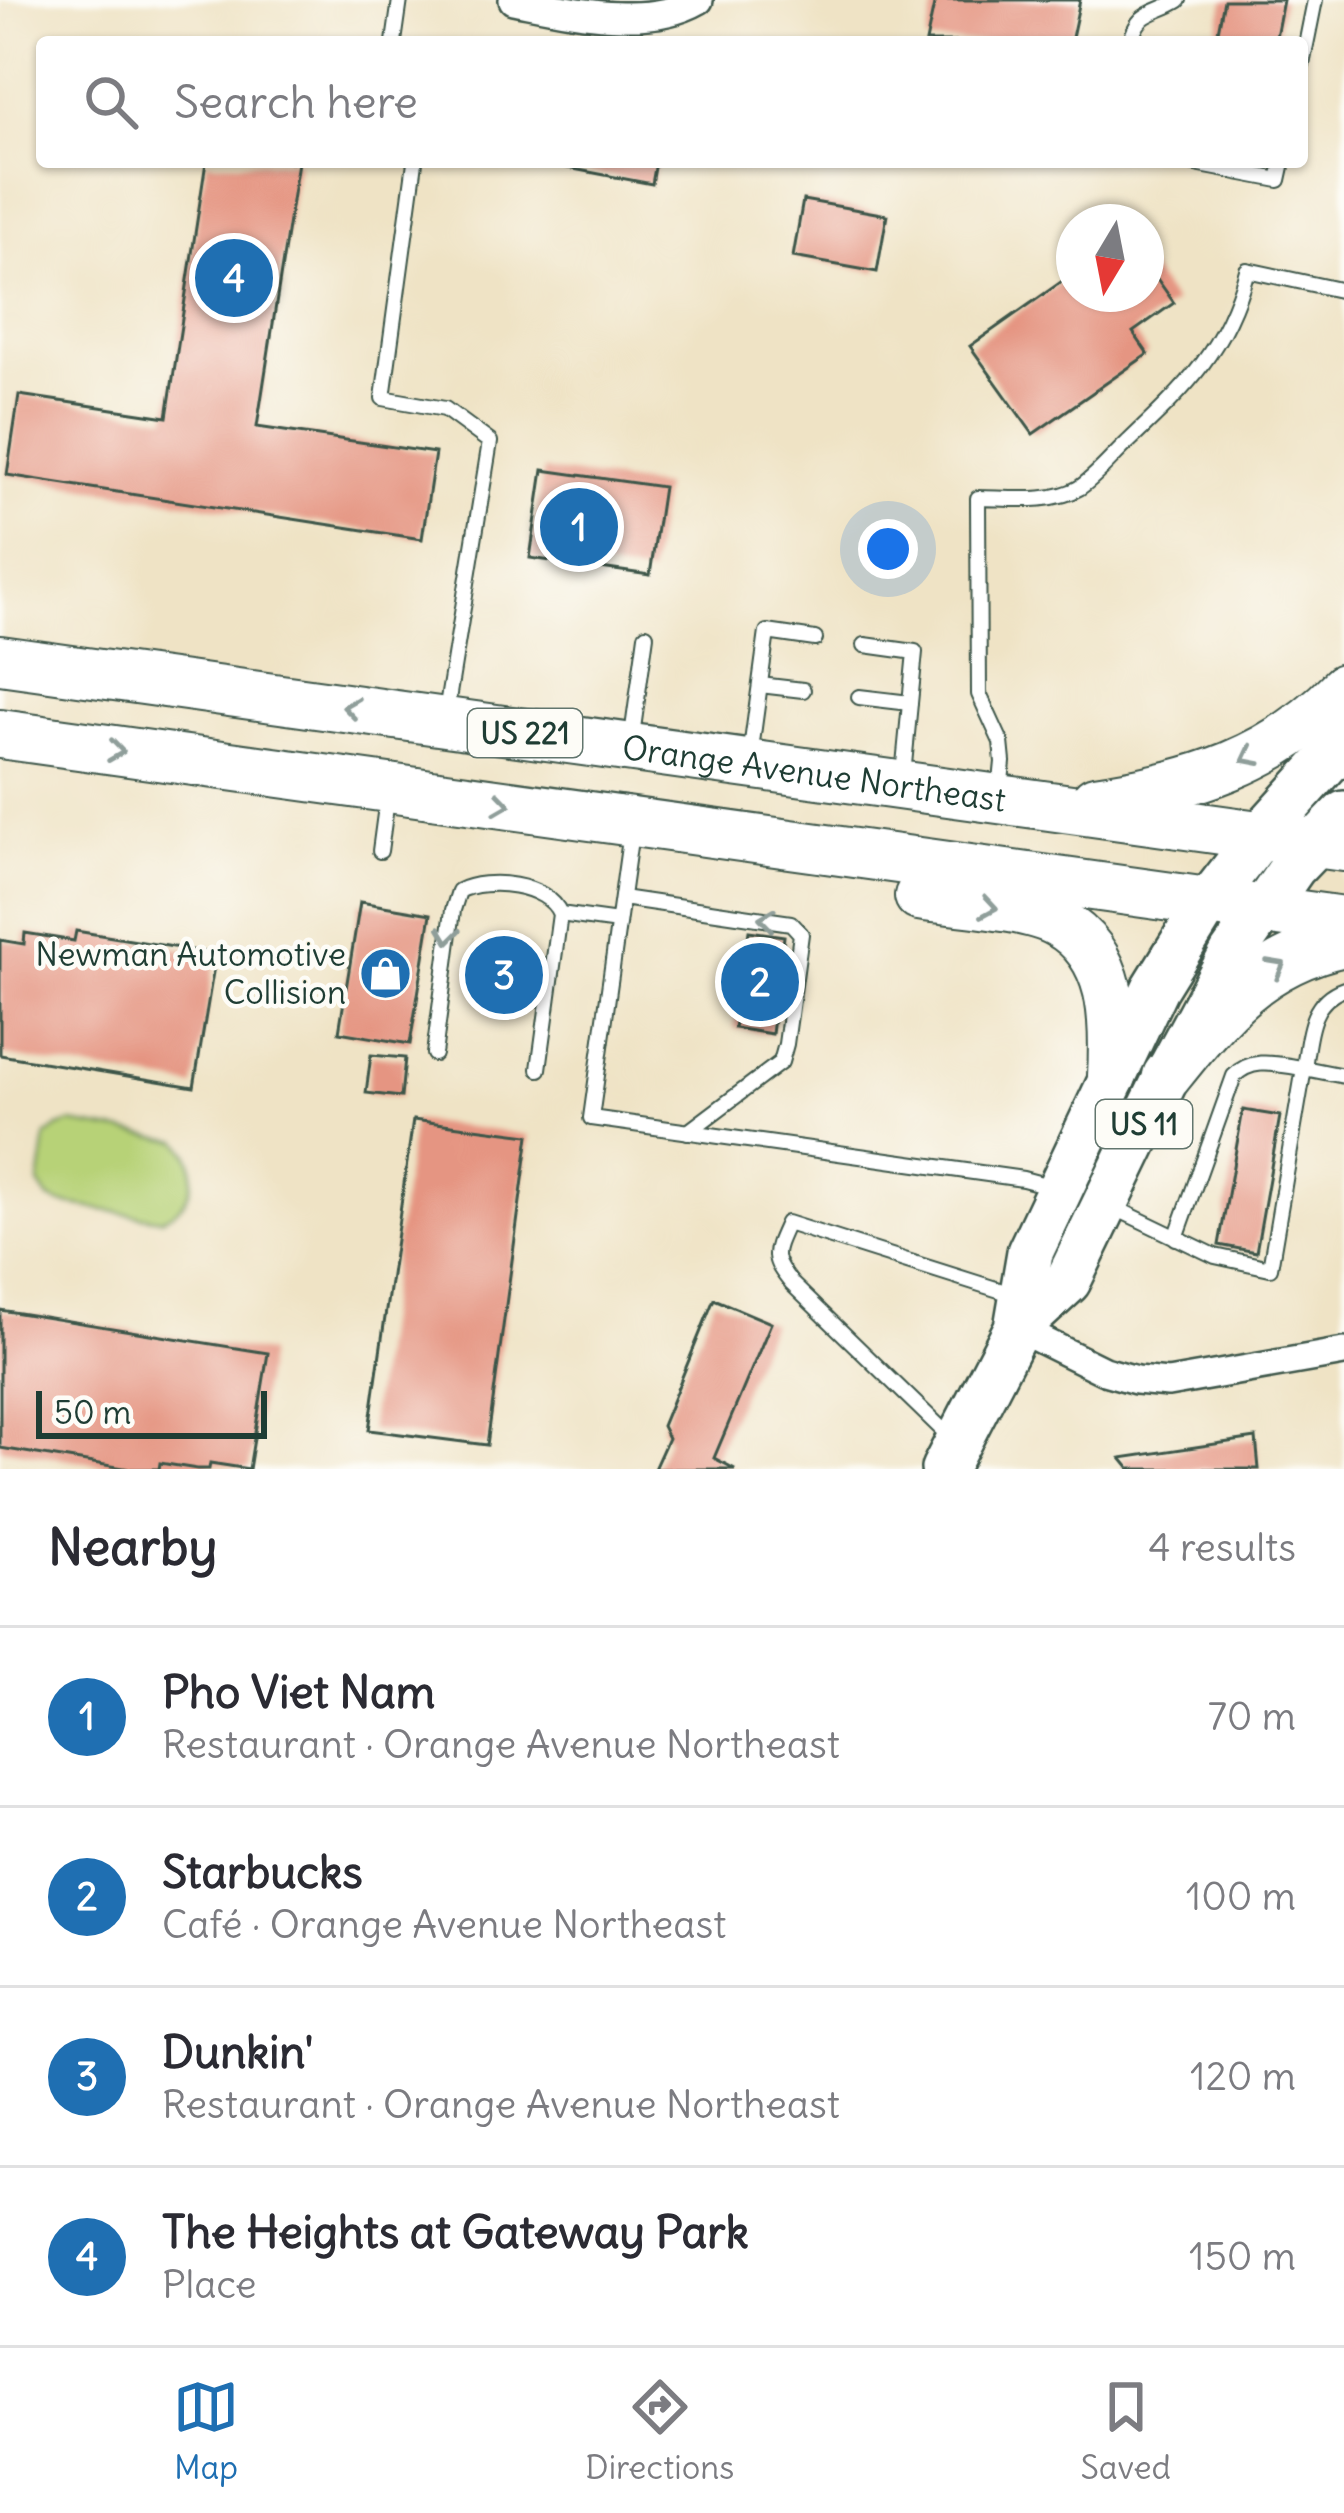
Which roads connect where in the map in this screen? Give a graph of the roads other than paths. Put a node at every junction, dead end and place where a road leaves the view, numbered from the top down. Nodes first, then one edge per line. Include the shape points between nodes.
1 (400, 0) edge
2 (514, 0) edge
3 (699, 0) edge
4 (1179, 0) edge
5 (1315, 0) edge
6 (395, 36) edge
7 (1133, 36) edge
8 (1308, 36) edge
9 (414, 168) edge
10 (1216, 168) edge
11 (1282, 168) edge
12 (1344, 291) edge
13 (646, 635) dead end
14 (815, 639) dead end
15 (865, 645) dead end
16 (0, 660) edge
17 (760, 686) junction
18 (1344, 688) edge
19 (803, 690) dead end
20 (859, 697) dead end
21 (910, 703) junction
22 (444, 722) junction
23 (0, 734) edge
24 (1344, 742) edge
25 (630, 748) junction
26 (749, 764) junction
27 (902, 786) junction
28 (388, 788) junction
29 (999, 800) junction
30 (1049, 807) junction
31 (632, 821) junction
32 (758, 839) junction
33 (1306, 849) edge
34 (380, 851) dead end
35 (622, 898) junction
36 (1208, 904) junction
37 (1261, 910) junction
38 (560, 914) junction
39 (1344, 921) edge
40 (618, 922) junction
41 (1344, 942) edge
42 (1344, 989) edge
43 (434, 1054) dead end
44 (1304, 1068) junction
45 (539, 1070) dead end
46 (1112, 1076) junction
47 (1167, 1076) junction
48 (1344, 1076) edge
49 (688, 1132) junction
50 (1058, 1188) junction
51 (1106, 1204) junction
52 (1175, 1238) junction
53 (1020, 1313) junction
54 (1344, 1352) edge
55 (950, 1456) edge

1 - 6 lane
2 - 3 street via 631,18
4 - 7 lane via 1149,12
5 - 8 lane
9 - 22 lane via 383,398 445,409 490,442
10 - 11 lane via 1279,180
12 - 29 lane via 1247,270 1204,364 1078,489 978,498 980,694 1001,742
13 - 25 lane
14 - 17 lane via 766,632
15 - 21 lane via 915,652
22 -> 16 highway, Orange Avenue Northeast / US 221
17 - 19 lane
17 - 26 lane
18 -> 30 highway via 1320,713 1210,776
20 - 21 lane
21 - 27 lane
22 - 25 highway, Orange Avenue Northeast / US 221
23 -> 28 highway, US 221
24 - 33 main road, US 11
25 - 26 highway, Orange Avenue Northeast / US 221
26 - 27 highway, Orange Avenue Northeast / US 221
27 - 29 highway, Orange Avenue Northeast / US 221
28 -> 31 highway, US 221
28 - 34 lane
29 - 30 highway, Orange Avenue Northeast / US 221
30 - 33 highway, Orange Avenue Northeast / US 221
31 - 32 highway, US 221
31 - 35 lane
32 - 36 highway, US 221
32 -> 46 highway via 864,887 1060,923 1096,960 1110,994
33 - 36 main road, US 11
33 - 37 main road, US 11
35 - 40 lane
49 -> 35 lane via 781,1062 801,934 791,922
36 - 37 highway, US 221
36 - 46 main road, US 11
37 - 39 highway
37 - 47 main road, US 11
38 - 40 lane
38 -> 43 lane via 545,895 509,886 459,890
38 - 45 lane
40 - 49 lane via 591,1118
47 -> 41 highway via 1251,982 1317,947
42 - 44 lane via 1325,999 1311,1022
44 - 48 lane
44 - 52 lane via 1251,1064 1234,1076
44 - 52 lane via 1270,1268
46 - 50 main road, US 11
47 - 51 main road, US 11
49 - 50 lane
50 - 53 main road, US 11 via 1030,1252
51 - 52 lane
51 - 53 main road, US 11 via 1068,1282
53 - 54 street via 1104,1371 1136,1381
53 - 55 main road, US 11
53 - 55 lane via 787,1223 776,1265

